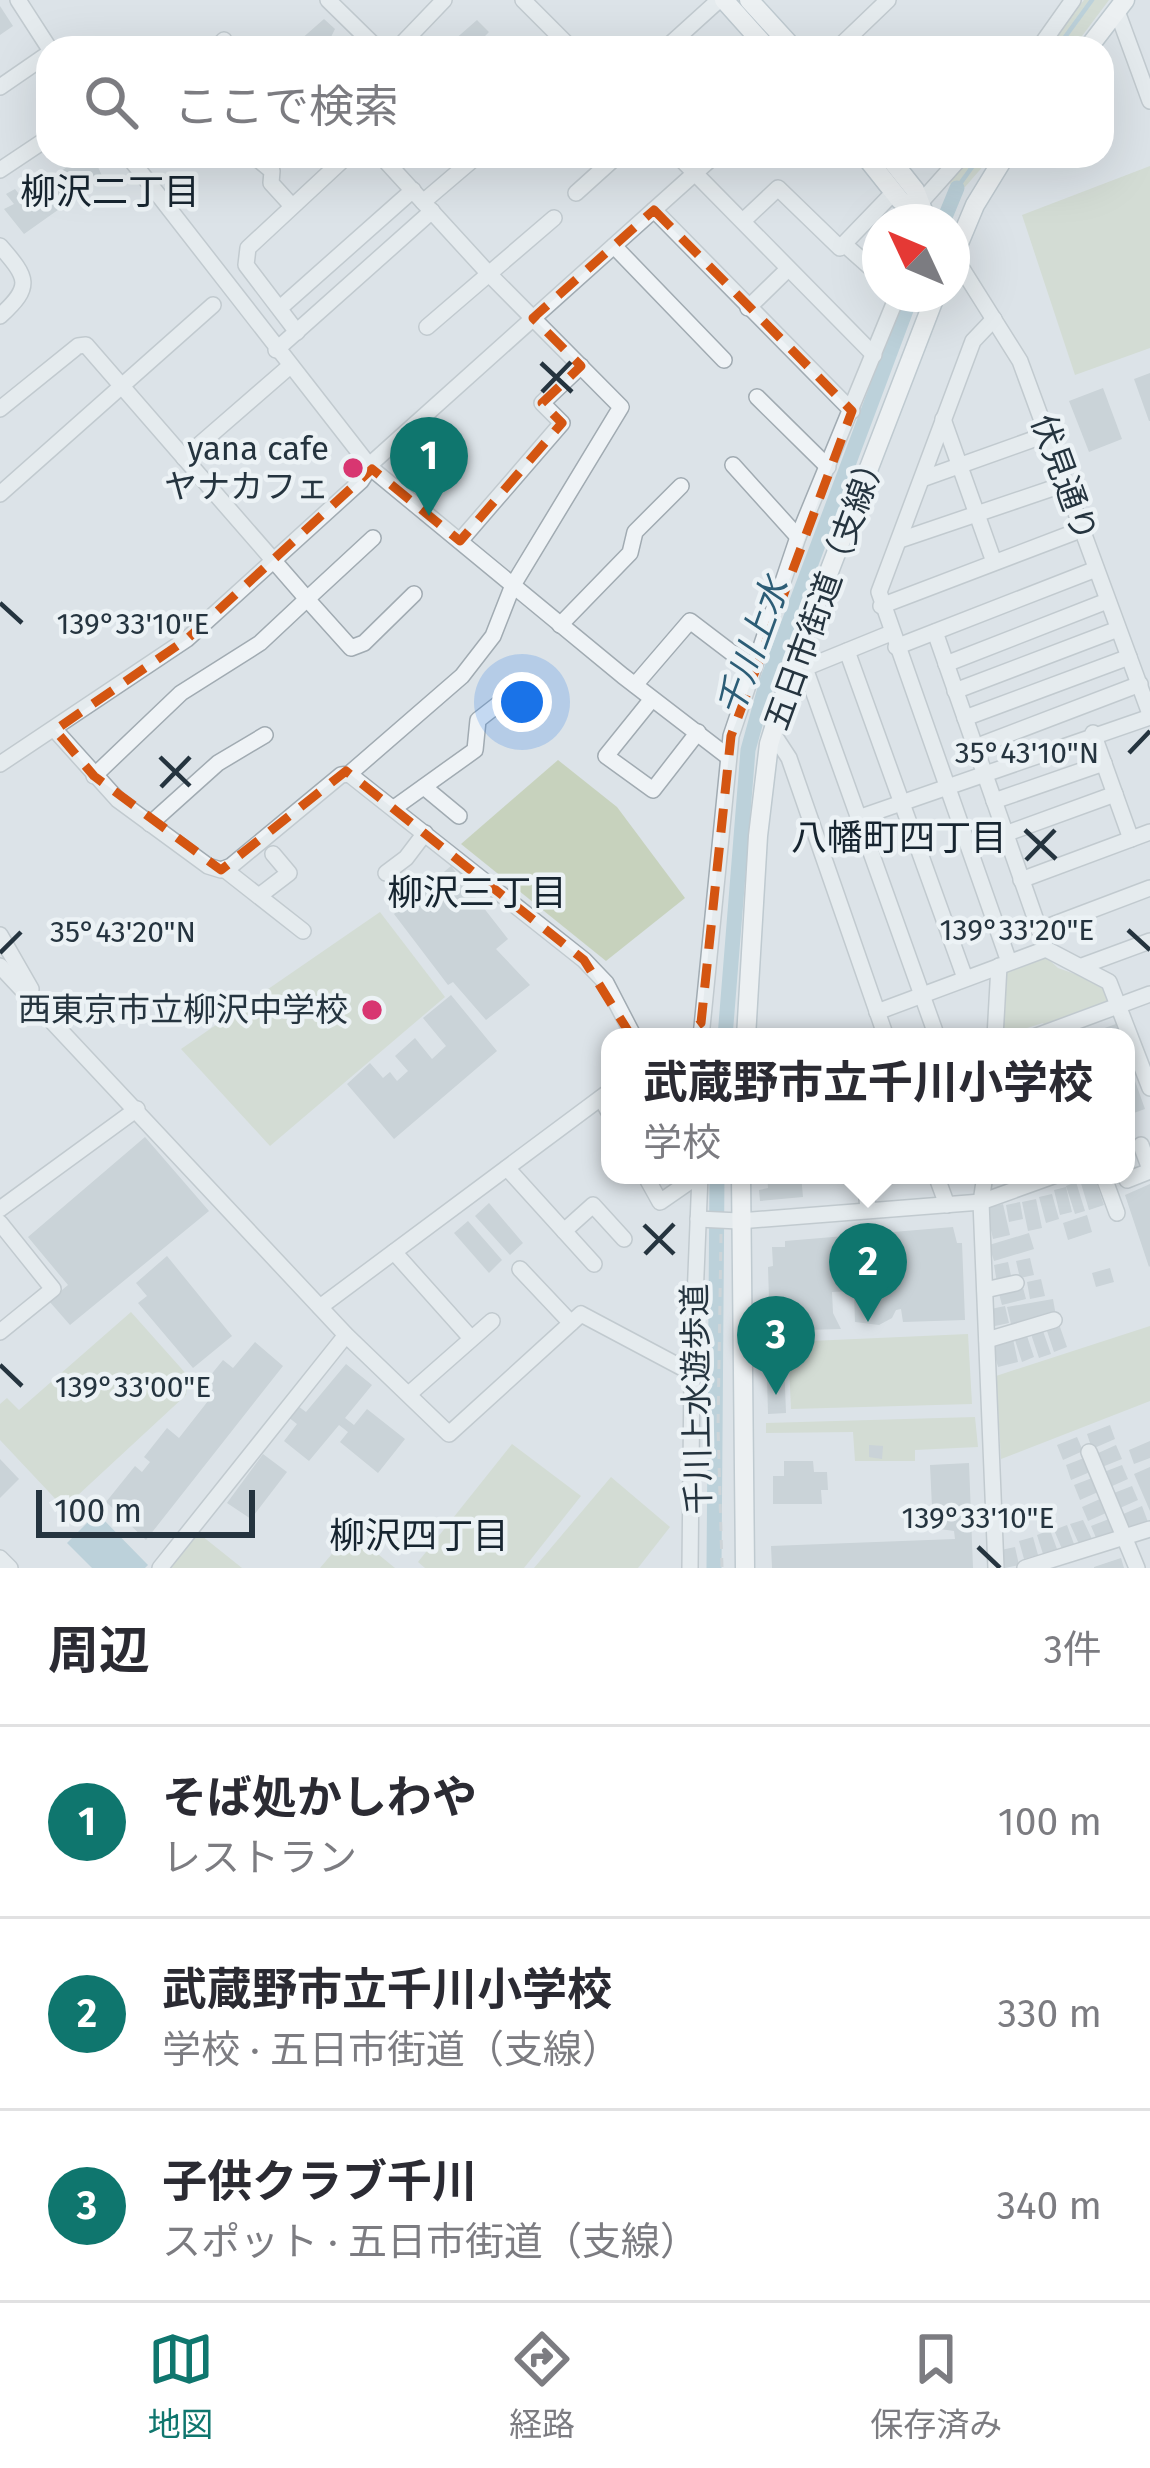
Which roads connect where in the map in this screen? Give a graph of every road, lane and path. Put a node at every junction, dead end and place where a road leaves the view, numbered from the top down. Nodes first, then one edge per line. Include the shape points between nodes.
1 (19, 0) edge
2 (328, 0) edge
3 (444, 0) edge
4 (523, 0) edge
5 (722, 0) edge
6 (749, 0) edge
7 (888, 0) edge
8 (1073, 0) edge
9 (1121, 6) edge
10 (40, 36) edge
11 (365, 36) edge
12 (410, 36) edge
13 (559, 36) edge
14 (680, 36) edge
15 (756, 36) edge
16 (782, 36) edge
17 (850, 36) edge
18 (1048, 36) edge
19 (1097, 36) edge
20 (36, 61) edge
21 (0, 87) edge
22 (1150, 101) edge
23 (36, 146) edge
24 (2, 165) edge
25 (137, 168) edge
26 (268, 168) edge
27 (275, 168) edge
28 (334, 168) edge
29 (392, 168) edge
30 (463, 168) edge
31 (604, 168) edge
32 (690, 168) edge
33 (701, 168) edge
34 (875, 168) edge
35 (898, 168) edge
36 (954, 168) edge
37 (998, 168) edge
38 (272, 171) junction
39 (695, 173) junction
40 (894, 192) junction
41 (576, 193) dead end
42 (423, 201) junction
43 (908, 204) edge
44 (918, 204) edge
45 (929, 204) edge
46 (292, 206) junction
47 (654, 210) junction
48 (970, 216) edge
49 (554, 218) dead end
50 (743, 221) junction
51 (844, 244) junction
52 (0, 246) edge
53 (614, 246) junction
54 (862, 260) edge
55 (788, 269) junction
56 (489, 274) junction
57 (970, 284) edge
58 (213, 305) dead end
59 (280, 308) junction
60 (748, 308) junction
61 (891, 312) edge
62 (929, 312) edge
63 (0, 316) edge
64 (533, 318) junction
65 (994, 319) junction
66 (427, 327) dead end
67 (297, 332) junction
68 (276, 350) junction
69 (874, 355) junction
70 (724, 360) dead end
71 (290, 366) junction
72 (581, 366) junction
73 (121, 385) junction
74 (757, 397) dead end
75 (0, 409) edge
76 (852, 411) junction
77 (943, 418) junction
78 (1048, 434) junction
79 (184, 458) junction
80 (733, 465) dead end
81 (960, 465) junction
82 (828, 467) junction
83 (372, 469) junction
84 (922, 479) junction
85 (1065, 484) junction
86 (681, 486) dead end
87 (0, 494) edge
88 (976, 513) junction
89 (1083, 529) junction
90 (798, 537) junction
91 (373, 538) dead end
92 (900, 540) junction
93 (460, 541) junction
94 (273, 561) junction
95 (994, 562) junction
96 (1096, 569) junction
97 (513, 585) junction
98 (414, 594) dead end
99 (307, 599) junction
100 (1107, 601) junction
101 (881, 606) junction
102 (560, 625) junction
103 (1118, 629) junction
104 (935, 632) junction
105 (894, 640) junction
106 (847, 651) junction
107 (1130, 657) junction
108 (800, 664) junction
109 (946, 664) junction
110 (753, 669) junction
111 (629, 680) junction
112 (1140, 684) junction
113 (956, 691) junction
114 (510, 695) dead end
115 (652, 699) junction
116 (1150, 715) edge
117 (965, 718) junction
118 (55, 730) junction
119 (698, 731) junction
120 (772, 733) junction
121 (1093, 734) junction
122 (265, 735) dead end
123 (975, 747) junction
124 (727, 756) junction
125 (1104, 763) junction
126 (0, 764) edge
127 (984, 773) junction
128 (350, 774) junction
129 (94, 776) junction
130 (946, 786) junction
131 (424, 787) junction
132 (1115, 794) junction
133 (994, 801) junction
134 (902, 802) junction
135 (394, 808) junction
136 (459, 816) dead end
137 (858, 818) junction
138 (150, 824) junction
139 (425, 832) junction
140 (1150, 832) edge
141 (1005, 834) junction
142 (1131, 839) junction
143 (273, 854) dead end
144 (224, 869) junction
145 (386, 874) dead end
146 (1021, 880) junction
147 (1150, 888) edge
148 (259, 896) junction
149 (1039, 930) junction
150 (303, 931) dead end
151 (0, 935) edge
152 (1150, 941) edge
153 (1046, 949) junction
154 (1004, 964) junction
155 (0, 966) edge
156 (1082, 966) junction
157 (965, 978) junction
158 (1150, 994) edge
159 (922, 995) junction
160 (1118, 1006) junction
161 (41, 1007) junction
162 (877, 1012) junction
163 (629, 1028) edge
164 (701, 1028) edge
165 (747, 1028) edge
166 (883, 1028) edge
167 (935, 1028) edge
168 (996, 1028) edge
169 (1058, 1028) edge
170 (1127, 1028) edge
171 (1138, 1054) edge
172 (1150, 1088) edge
173 (601, 1097) edge
174 (137, 1109) junction
175 (1139, 1146) edge
176 (507, 1168) junction
177 (1150, 1170) edge
178 (650, 1184) edge
179 (687, 1184) edge
180 (700, 1184) edge
181 (739, 1184) edge
182 (866, 1184) edge
183 (939, 1184) edge
184 (984, 1184) edge
185 (1032, 1184) edge
186 (1106, 1184) edge
187 (981, 1202) junction
188 (947, 1205) junction
189 (0, 1209) edge
190 (868, 1210) junction
191 (1117, 1213) dead end
192 (698, 1219) junction
193 (0, 1222) edge
194 (731, 1225) junction
195 (564, 1231) junction
196 (624, 1239) dead end
197 (394, 1252) junction
198 (594, 1264) dead end
199 (520, 1269) dead end
200 (1016, 1283) dead end
201 (985, 1290) junction
202 (320, 1307) junction
203 (1054, 1320) dead end
204 (492, 1321) dead end
205 (571, 1324) junction
206 (0, 1332) edge
207 (346, 1335) junction
208 (470, 1337) junction
209 (987, 1340) junction
210 (692, 1373) junction
211 (409, 1394) junction
212 (1089, 1451) dead end
213 (1150, 1529) edge
214 (1126, 1538) junction
215 (0, 1558) edge
216 (10, 1568) edge
217 (160, 1568) edge
218 (690, 1568) edge
219 (722, 1568) edge
220 (746, 1568) edge
221 (996, 1568) edge
222 (1025, 1568) edge
223 (1137, 1568) edge

1 - 10 street
2 - 11 street
3 - 12 street
4 - 13 street
5 - 14 street
5 - 15 main road
6 - 16 main road
7 - 17 street
8 - 18 street
9 - 19 main road
9 - 22 street
20 - 21 street
23 - 24 street
25 - 68 street
26 - 38 street
27 - 38 street
28 - 46 street
29 - 42 street
30 - 42 street
31 - 41 street
32 - 39 street
33 - 39 street
34 - 40 main road
35 - 44 main road
36 - 45 street
37 - 48 main road
38 - 46 street via 271,183
39 - 47 street
39 - 50 street
40 - 43 main road
40 - 51 street
42 - 56 street
42 - 59 street
42 - 67 street
46 - 59 street via 248,248 246,266
47 - 53 street
47 - 60 street
49 - 56 street
50 - 51 street via 778,188
50 - 55 street
51 - 54 street
52 - 63 street via 24,284
53 - 64 street
53 - 70 street
55 - 60 street
55 - 69 street
56 - 64 street
56 - 66 street
57 - 65 street, 伏見通り
58 - 73 street
59 - 67 street
60 - 76 street
61 - 69 street
62 - 108 main road, 五日市街道（支線）
64 - 72 street
64 - 83 street
65 - 77 street via 974,340
65 - 78 street, 伏見通り
67 - 68 street
68 - 71 street
69 - 76 street
71 - 79 street
71 - 83 street
72 - 93 street via 542,403 562,423
72 - 97 street via 621,407
73 - 75 street via 82,344
73 - 79 street
73 - 87 street
74 - 82 street
76 - 82 street
77 - 81 street
77 - 84 street
78 - 81 street
78 - 85 street, 伏見通り
79 - 94 street
80 - 90 street
81 - 84 street
81 - 88 street
82 - 90 street
83 - 93 street
83 - 94 street
84 - 92 street
85 - 88 street
85 - 89 street, 伏見通り
86 - 102 street
88 - 92 street
88 - 95 street
89 - 95 street
89 - 96 street, 伏見通り
90 - 110 street
91 - 99 street
92 - 101 street
93 - 97 street
94 - 99 street
94 - 118 street via 187,639
95 - 101 street
96 - 100 street, 伏見通り
96 - 104 street
97 - 102 street
97 - 128 street via 493,636 462,676
98 - 99 street via 351,648
99 - 129 street via 260,644 181,693
100 - 103 street, 伏見通り
100 - 109 street
101 - 105 street
102 - 111 street
103 - 107 street, 伏見通り
103 - 113 street
104 - 105 street
104 - 109 street
105 - 106 street
105 - 130 street
106 - 108 street
106 - 134 street
107 - 112 street, 伏見通り
107 - 117 street
108 - 120 main road, 五日市街道（支線）
108 - 137 street
109 - 113 street
110 - 111 street via 690,621
110 - 124 street
111 - 115 street
112 - 116 street, 伏見通り
112 - 123 street
113 - 117 street
114 - 131 street via 478,720 475,750
115 - 119 street
115 - 119 street via 606,756 653,790
116 - 121 street
117 - 123 street
118 - 126 street
118 - 129 street
119 - 124 street
120 - 162 street via 795,776
120 - 165 main road, 五日市街道（支線）
121 - 125 street
121 - 127 street
122 - 138 street
123 - 127 street
124 - 164 street
125 - 132 street
125 - 133 street
127 - 130 street
127 - 133 street
128 - 135 street
128 - 144 street
129 - 138 street
130 - 134 street
130 - 154 street
131 - 135 street
131 - 136 street
132 - 141 street
132 - 142 street
133 - 141 street
134 - 137 street
134 - 157 street
135 - 139 street
137 - 159 street
138 - 144 street
139 - 145 street
139 - 163 street via 584,961
140 - 142 street
141 - 146 street
142 - 146 street
143 - 148 street via 289,873
144 - 148 street
146 - 149 street
147 - 149 street
148 - 150 street
149 - 153 street
151 - 161 street
152 - 156 street
153 - 154 street
153 - 156 street
154 - 157 street
154 - 168 street
155 - 161 street
156 - 160 street via 1108,982
157 - 159 street
158 - 160 street
159 - 162 street
159 - 167 street
160 - 169 street
160 - 170 street
161 - 174 street
162 - 166 street
171 - 172 street
173 - 176 street
174 - 189 street
174 - 202 street
175 - 177 street
176 - 195 street
176 - 197 street
178 - 179 street via 660,1202
180 - 192 street
181 - 194 main road
182 - 190 street
183 - 188 street
184 - 187 street
185 - 187 street
186 - 191 street
187 - 188 street
187 - 201 street
188 - 190 street
190 - 194 street
192 - 194 street
192 - 210 street
193 - 206 street via 53,1289
194 - 219 path, 千川上水遊歩道 via 720,1236
194 - 220 main road
195 - 196 street via 593,1205
195 - 198 street
197 - 202 street
197 - 208 street
199 - 205 street
200 - 201 street
201 - 209 street
202 - 207 street
203 - 209 street
204 - 208 street
205 - 210 street via 581,1314
205 - 211 street via 449,1433
207 - 211 street
207 - 217 street
208 - 211 street
209 - 221 street
210 - 218 street
212 - 214 street
213 - 214 street
214 - 222 street
214 - 223 street
215 - 216 street

